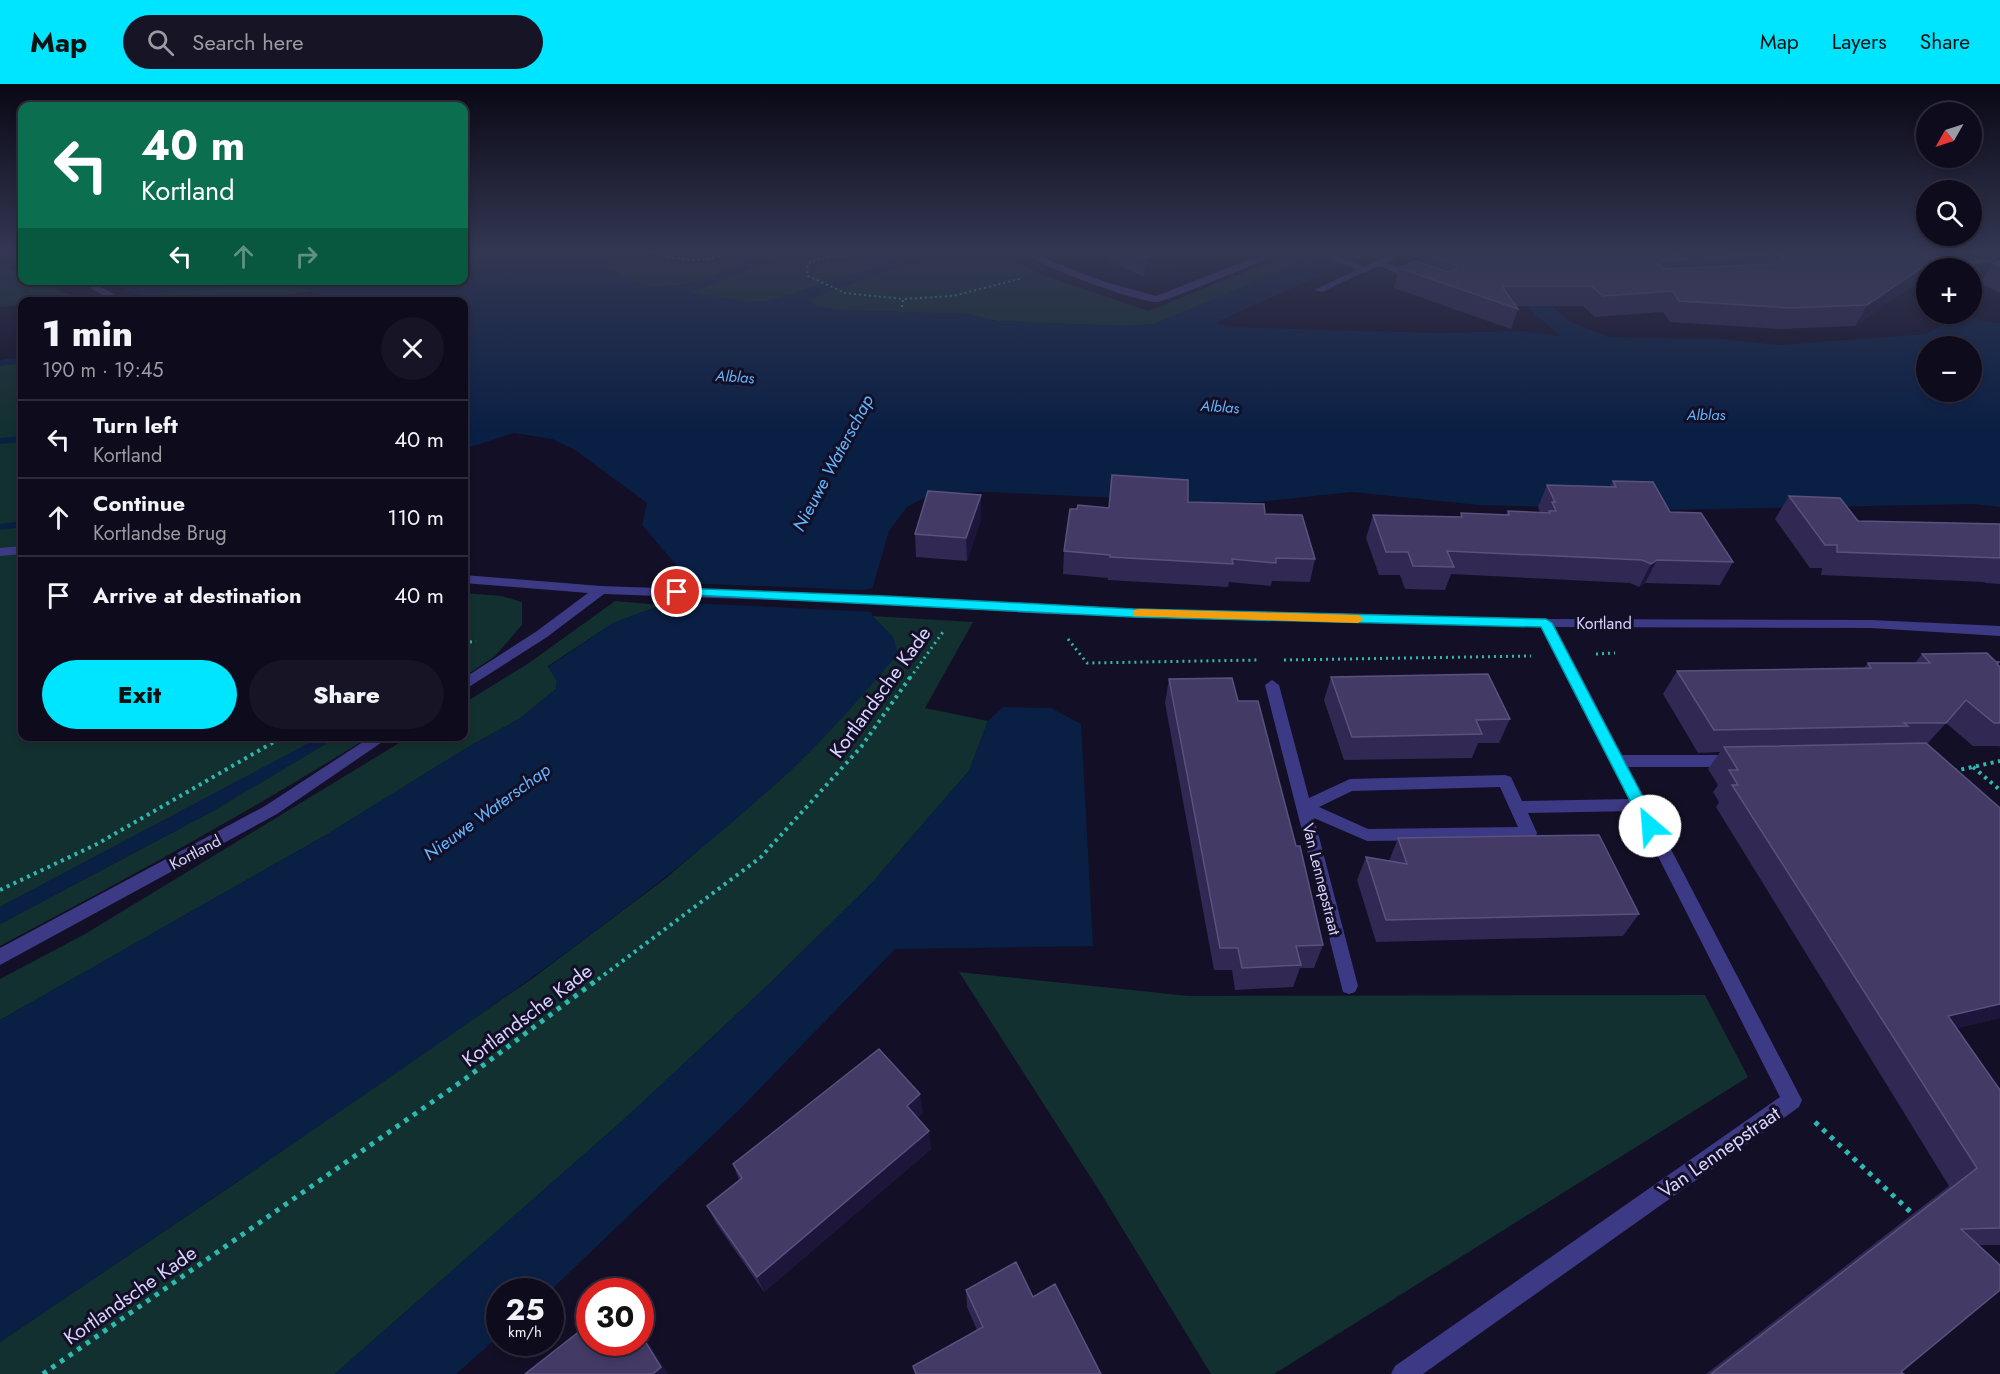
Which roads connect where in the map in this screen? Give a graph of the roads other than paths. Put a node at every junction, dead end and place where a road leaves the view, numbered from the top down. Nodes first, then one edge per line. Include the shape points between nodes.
1 (18, 550) edge
2 (0, 552) edge
3 (468, 579) edge
4 (601, 590) junction
5 (1546, 623) junction
6 (2000, 631) edge
7 (468, 682) edge
8 (1272, 685) dead end
9 (376, 741) edge
10 (1617, 761) junction
11 (1748, 761) edge
12 (1639, 805) junction
13 (1304, 807) junction
14 (1517, 807) junction
15 (0, 957) edge
16 (1349, 986) dead end
17 (1403, 1374) edge

1 - 2 street
3 - 4 street
4 - 5 street, Kortland via 1153,614
4 - 7 street
5 - 6 street, Kortland via 1871,624
5 - 10 street, Van Lennepstraat
8 - 13 street, Van Lennepstraat
9 - 15 street, Kortland via 271,810
10 - 11 street
10 - 12 street, Van Lennepstraat
12 - 14 street
12 - 17 street, Van Lennepstraat via 1792,1100
13 - 14 street, Van Lennepstraat via 1350,785 1505,781
13 - 14 street, Van Lennepstraat via 1367,834 1529,833
13 - 16 street, Van Lennepstraat

